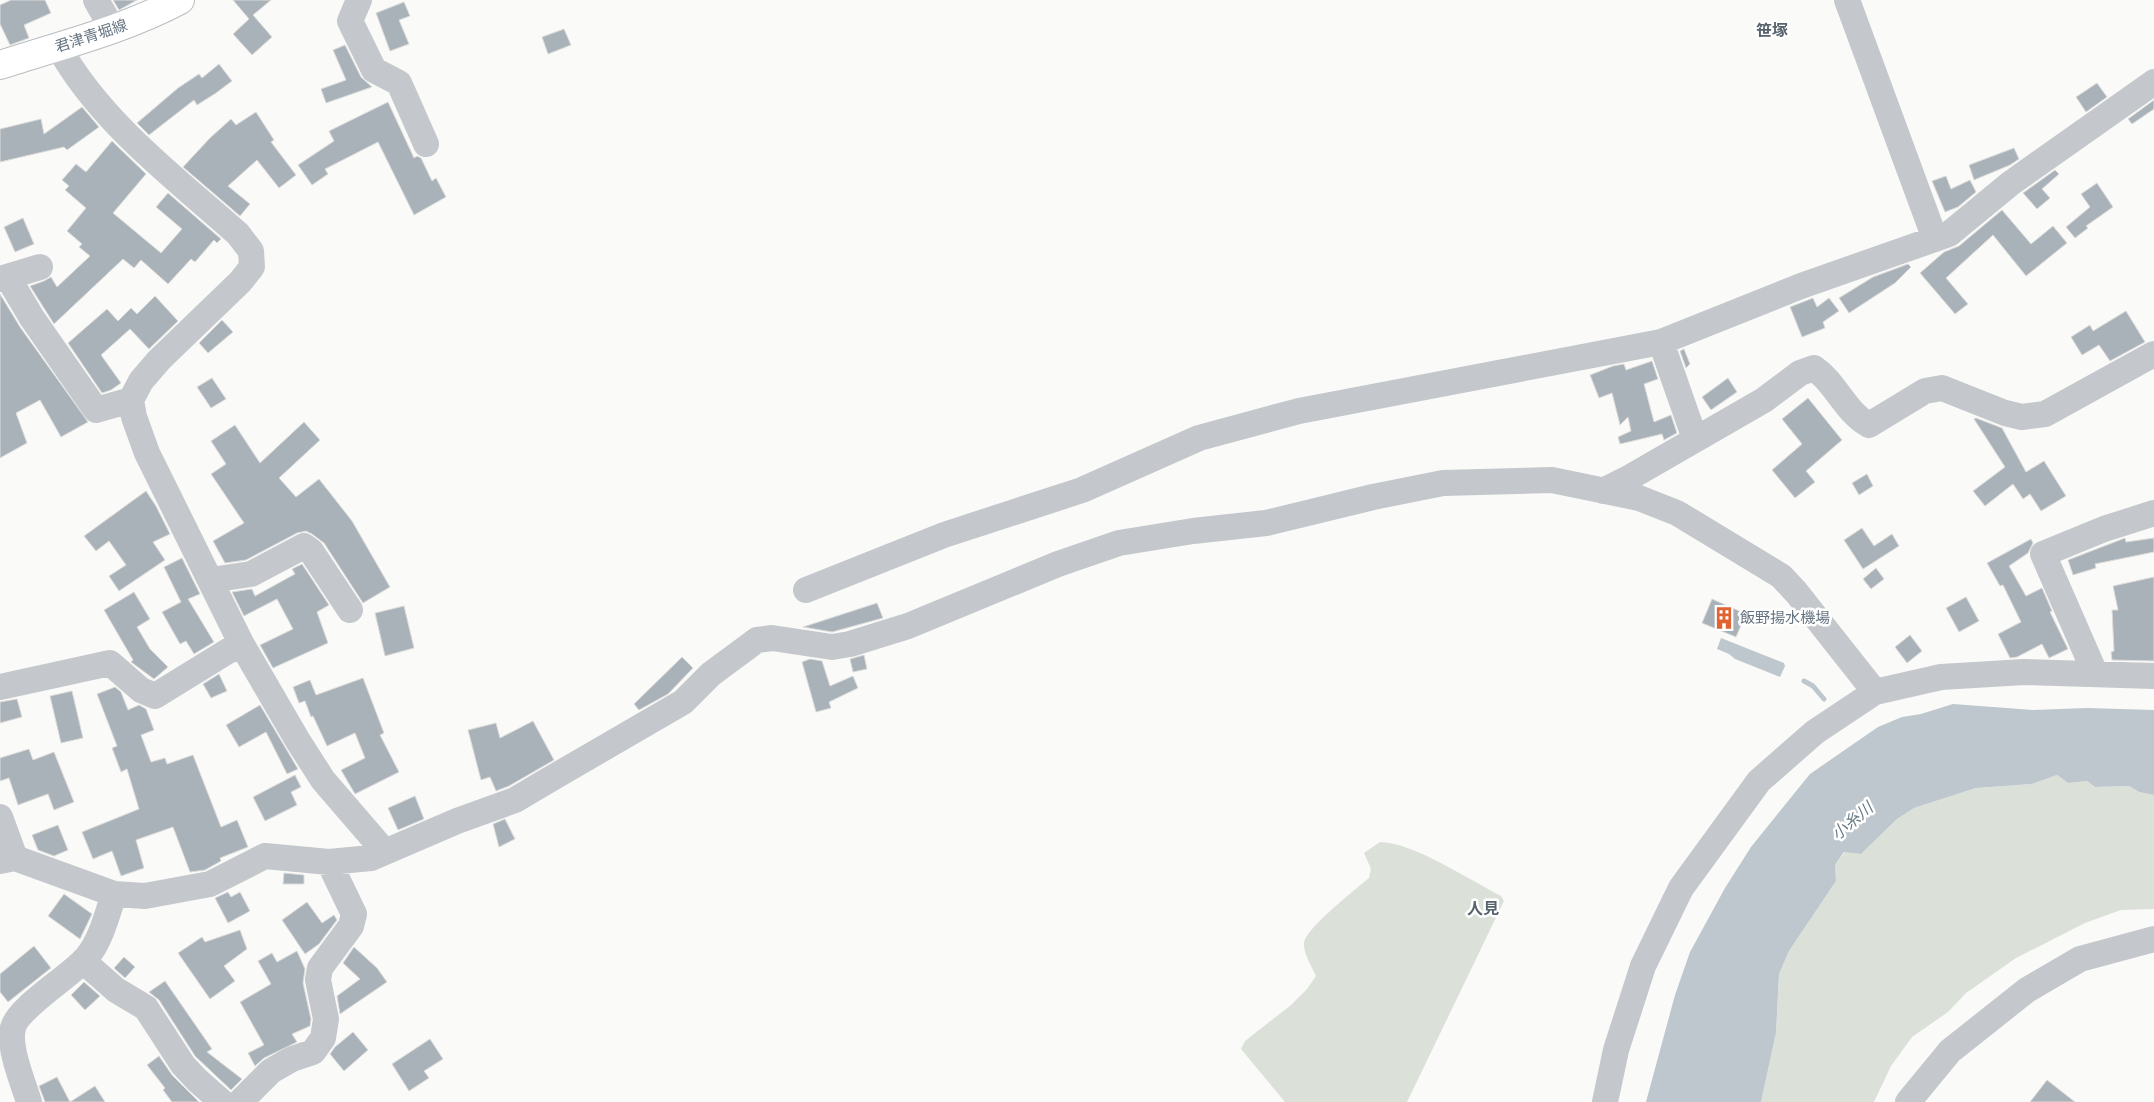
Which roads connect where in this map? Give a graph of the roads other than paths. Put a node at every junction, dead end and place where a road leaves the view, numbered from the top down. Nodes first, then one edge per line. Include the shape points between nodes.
1 (96, 0) edge
2 (180, 0) edge
3 (359, 0) edge
4 (1847, 0) edge
5 (113, 30) junction
6 (58, 46) junction
7 (0, 65) edge
8 (2154, 82) edge
9 (426, 144) dead end
10 (1935, 239) junction
11 (40, 267) dead end
12 (6, 277) edge
13 (1661, 342) junction
14 (2154, 354) edge
15 (131, 400) junction
16 (1695, 439) junction
17 (1603, 491) junction
18 (2154, 513) edge
19 (211, 580) junction
20 (806, 590) dead end
21 (350, 610) dead end
22 (241, 643) junction
23 (2095, 673) junction
24 (2154, 676) edge
25 (0, 687) edge
26 (1875, 692) junction
27 (0, 817) edge
28 (385, 852) junction
29 (8, 859) edge
30 (329, 862) junction
31 (114, 894) junction
32 (2154, 939) edge
33 (84, 960) junction
34 (29, 1102) edge
35 (222, 1102) edge
36 (240, 1102) edge
37 (1605, 1102) edge
38 (1908, 1102) edge

1 - 5 street
2 - 5 main road, 君津青堀線
3 - 9 street via 350,21 374,70 399,83
4 - 10 street
5 - 6 main road, 君津青堀線
6 - 7 main road, 君津青堀線
6 - 15 street via 70,68 120,128 238,234 251,251 252,267 240,282 159,360 141,381
8 - 10 street via 2010,182 1949,234
10 - 13 street via 1801,286
11 - 12 street
12 - 15 street via 96,410
13 - 16 street
13 - 20 street via 1308,410 1199,438 1082,490 944,535
14 - 16 street via 2046,414 2022,417 2005,413 1942,388 1924,391 1869,425 1858,419 1826,376 1814,368 1800,373 1764,400
15 - 19 street via 147,453
16 - 17 street
17 - 26 street via 1639,498 1677,513 1781,576
17 - 28 street via 1552,480 1443,482 1266,524 1118,543 1058,564 908,626 850,644 832,646 772,638 757,640 711,674 683,702 547,782 515,800
18 - 23 street via 2043,554
19 - 21 street via 251,574 304,546 310,550
19 - 22 street
22 - 25 street via 155,696 141,690 110,662
22 - 28 street via 323,780
23 - 24 street
23 - 26 street via 2024,672 1941,677
26 - 37 street via 1816,732 1759,781 1681,888 1643,966 1616,1050
27 - 29 street
28 - 30 street via 371,858
29 - 31 street
30 - 31 street via 264,856 210,884 144,896
30 - 36 street via 354,914 351,926 320,968 318,980 326,1019 323,1038 313,1052 271,1071
31 - 33 street via 102,930
32 - 38 street via 2080,959 2027,990 1950,1052
33 - 34 street via 15,1022 12,1041
33 - 35 street via 116,990 146,1008 183,1065

